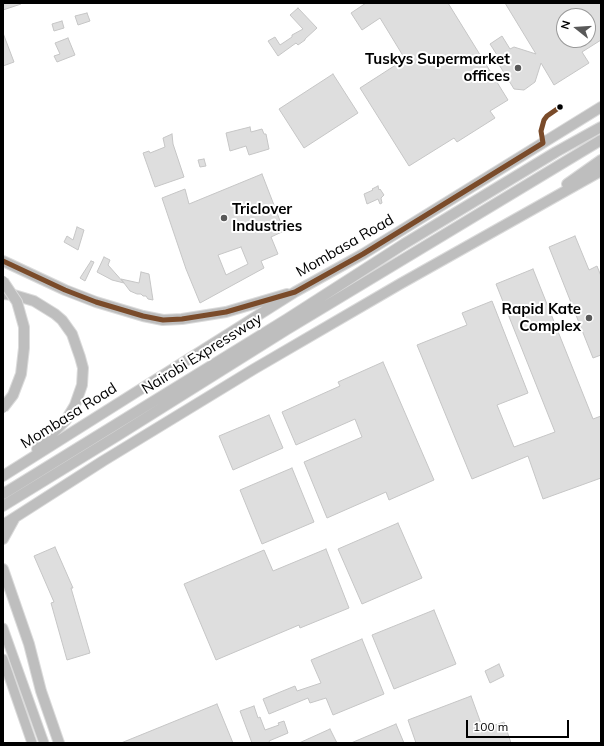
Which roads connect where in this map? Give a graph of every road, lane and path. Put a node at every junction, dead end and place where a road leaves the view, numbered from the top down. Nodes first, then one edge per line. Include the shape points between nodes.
1 (601, 107) edge
2 (601, 127) edge
3 (601, 140) edge
4 (601, 160) edge
5 (601, 172) edge
6 (534, 209) junction
7 (3, 261) edge
8 (3, 281) edge
9 (295, 292) junction
10 (3, 294) edge
11 (3, 408) edge
12 (17, 466) junction
13 (3, 476) edge
14 (3, 494) edge
15 (3, 506) edge
16 (14, 519) junction
17 (3, 525) edge
18 (3, 539) edge
19 (3, 569) edge
20 (3, 628) edge
21 (3, 659) edge
22 (32, 743) edge
23 (44, 743) edge
24 (58, 743) edge

1 - 9 highway, Mombasa Road via 363,254
2 - 14 highway, Nairobi Expressway via 404,244
3 - 15 highway, Nairobi Expressway via 293,326
4 - 6 highway
5 - 6 highway
6 - 16 highway via 254,369 102,461
7 - 9 highway via 96,302 163,320 198,318
8 - 11 highway, bridge via 17,302 24,327 21,374 13,395
9 - 12 highway, Mombasa Road
10 - 12 highway via 34,301 50,309 62,320 72,334 83,368 82,385 75,406 66,420
12 - 13 highway, Mombasa Road
16 - 17 highway
16 - 18 highway
19 - 24 highway via 29,644
20 - 23 main road
21 - 22 main road

